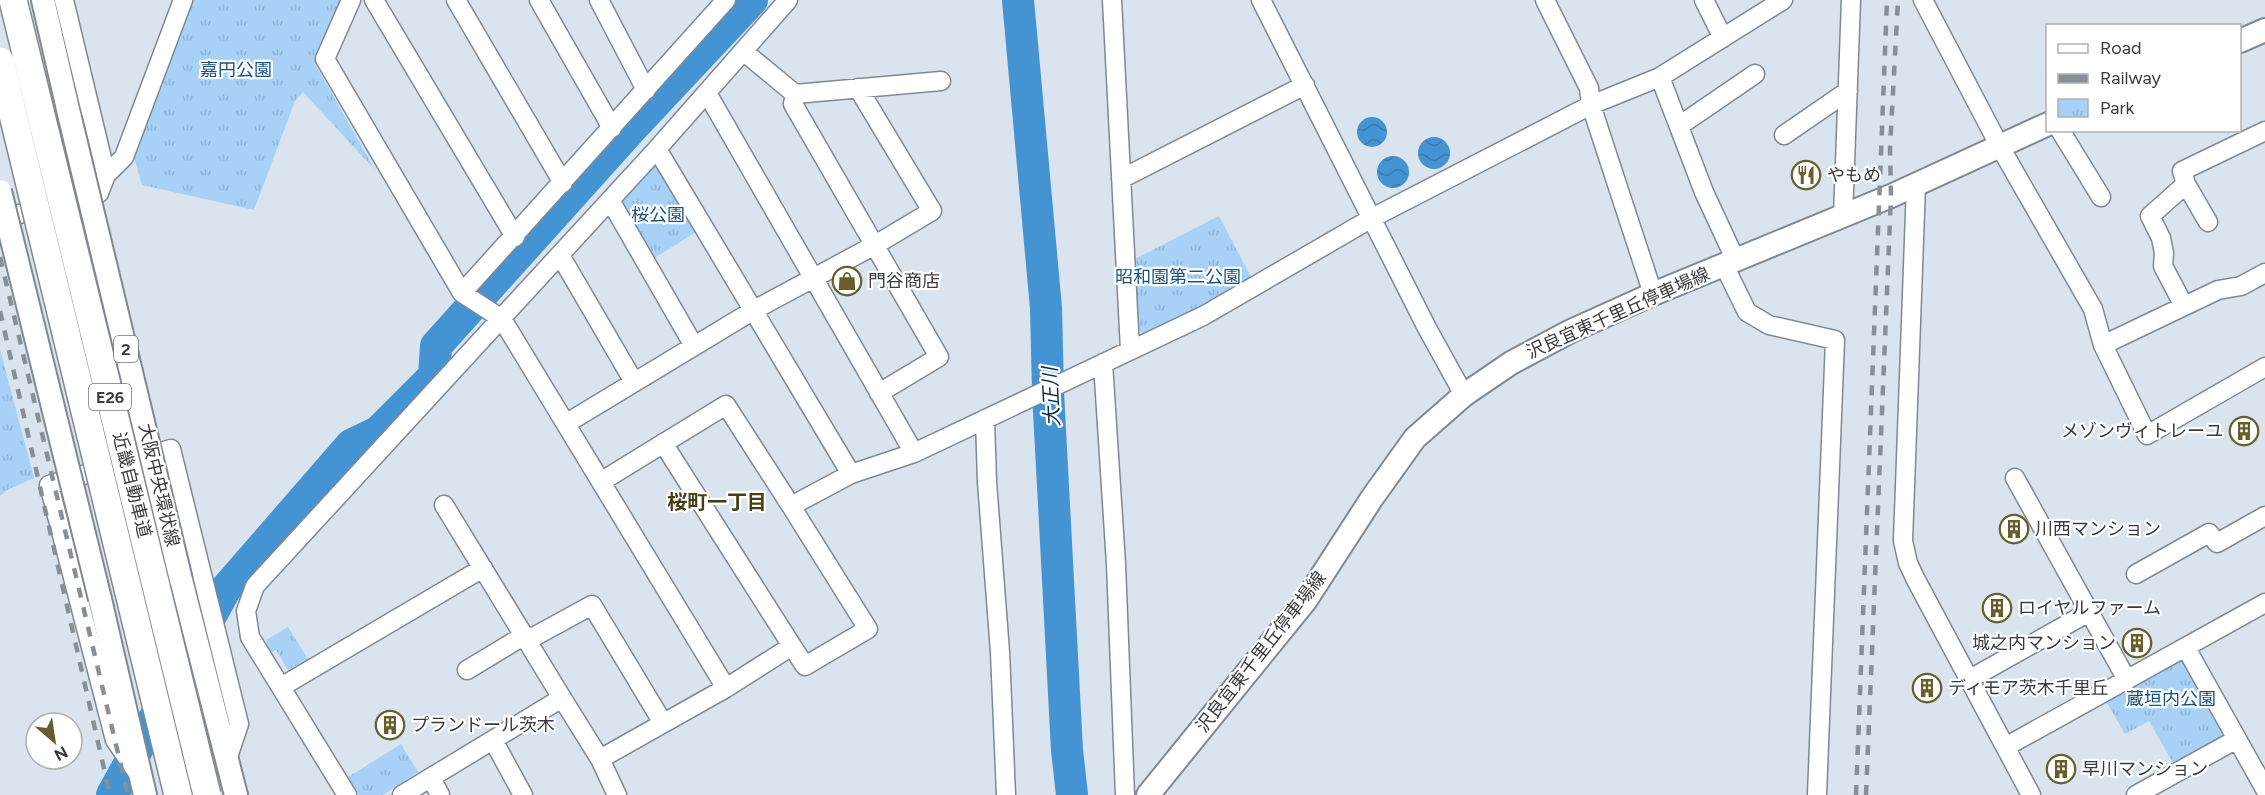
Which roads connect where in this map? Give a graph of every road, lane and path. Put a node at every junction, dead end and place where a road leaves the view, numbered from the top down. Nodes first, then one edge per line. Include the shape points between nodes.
1 (13, 0) edge
2 (43, 0) edge
3 (64, 0) edge
4 (183, 0) edge
5 (351, 0) edge
6 (374, 0) edge
7 (456, 0) edge
8 (539, 0) edge
9 (599, 0) edge
10 (726, 0) edge
11 (788, 0) edge
12 (1112, 0) edge
13 (1261, 0) edge
14 (1545, 0) edge
15 (1704, 0) edge
16 (1783, 0) edge
17 (1851, 0) edge
18 (1923, 0) edge
19 (2265, 30) edge
20 (1724, 38) junction
21 (2241, 41) edge
22 (743, 51) junction
23 (0, 61) edge
24 (1755, 74) dead end
25 (1660, 78) junction
26 (941, 81) dead end
27 (1305, 85) junction
28 (858, 88) junction
29 (646, 90) junction
30 (1848, 91) junction
31 (706, 93) junction
32 (795, 94) junction
33 (1592, 105) junction
34 (2046, 125) edge
35 (1679, 126) junction
36 (612, 128) junction
37 (2265, 131) edge
38 (2061, 132) edge
39 (1784, 135) dead end
40 (1999, 146) junction
41 (657, 149) junction
42 (106, 175) junction
43 (1121, 179) junction
44 (563, 183) junction
45 (2186, 184) junction
46 (1916, 185) junction
47 (0, 190) edge
48 (2101, 197) dead end
49 (610, 200) junction
50 (1843, 217) junction
51 (1372, 218) junction
52 (0, 219) edge
53 (2208, 222) dead end
54 (515, 237) junction
55 (875, 245) junction
56 (560, 255) junction
57 (1730, 263) junction
58 (2265, 273) edge
59 (812, 278) junction
60 (462, 293) junction
61 (1653, 294) junction
62 (2184, 306) junction
63 (754, 310) junction
64 (502, 319) junction
65 (2103, 345) junction
66 (694, 346) junction
67 (1130, 350) junction
68 (1100, 364) junction
69 (2265, 367) edge
70 (634, 382) junction
71 (879, 393) junction
72 (1464, 395) junction
73 (990, 417) junction
74 (567, 423) junction
75 (663, 443) junction
76 (914, 453) junction
77 (851, 474) junction
78 (2015, 478) dead end
79 (602, 481) junction
80 (444, 505) dead end
81 (791, 506) junction
82 (2265, 516) edge
83 (483, 568) junction
84 (2136, 574) dead end
85 (2265, 603) edge
86 (2089, 612) junction
87 (526, 637) junction
88 (792, 646) junction
89 (2186, 648) junction
90 (466, 670) dead end
91 (1970, 679) junction
92 (2127, 680) junction
93 (281, 687) junction
94 (726, 688) junction
95 (562, 698) junction
96 (663, 723) junction
97 (2237, 739) junction
98 (493, 740) junction
99 (2007, 747) junction
100 (600, 759) junction
101 (227, 760) junction
102 (431, 777) junction
103 (144, 788) edge
104 (2265, 789) edge
105 (2024, 792) edge
106 (178, 795) edge
107 (207, 795) edge
108 (236, 795) edge
109 (347, 795) edge
110 (402, 795) edge
111 (440, 795) edge
112 (524, 795) edge
113 (617, 795) edge
114 (1006, 795) edge
115 (1125, 795) edge
116 (1148, 795) edge
117 (1817, 795) edge
118 (2136, 795) edge

1 - 107 highway, 近畿自動車道 / E26, bridge
2 - 101 main road, 大阪中央環状線 / 2, bridge
3 - 42 street
4 - 42 street via 124,157
5 - 60 street via 325,59
6 - 54 street
7 - 44 street
8 - 36 street
9 - 29 street
10 - 29 street
11 - 22 street
12 - 43 street
13 - 27 street
14 - 33 street via 1589,88
15 - 20 street
16 - 20 street
17 - 30 street
18 - 40 street
19 - 21 main road
20 - 25 street
22 - 31 street
22 - 32 street
23 - 106 highway, 近畿自動車道 / E26, bridge
24 - 35 street
25 - 33 street
25 - 35 street
26 - 28 street
27 - 43 street
27 - 51 street
28 - 32 street
28 - 55 street via 932,211
29 - 36 street
30 - 39 street
30 - 50 street
31 - 41 street
31 - 59 street
32 - 55 street via 793,105
33 - 51 street
33 - 61 street
34 - 40 main road, 沢良宜東千里丘停車場線
35 - 57 street
36 - 44 street
37 - 45 street via 2182,171
38 - 48 street
40 - 46 main road, 沢良宜東千里丘停車場線
40 - 65 street via 2093,309
41 - 49 street
41 - 63 street
42 - 52 street via 99,193
43 - 67 street
44 - 54 street
45 - 53 street
45 - 62 street via 2150,216 2161,238 2163,267
46 - 50 main road, 沢良宜東千里丘停車場線
46 - 91 street via 1903,542 1916,580
47 - 103 main road, bridge
49 - 56 street
49 - 66 street
50 - 57 main road, 沢良宜東千里丘停車場線
51 - 67 street via 1203,316
51 - 72 street
54 - 60 street
55 - 59 street
55 - 71 street via 939,357
56 - 64 street
56 - 70 street
57 - 61 main road, 沢良宜東千里丘停車場線
57 - 117 street via 1747,312 1769,325 1835,340
58 - 62 street
59 - 63 street
59 - 71 street
60 - 64 street
61 - 72 main road, 沢良宜東千里丘停車場線 via 1571,330
62 - 65 street
63 - 66 street
63 - 77 street
64 - 74 street
64 - 93 street via 255,586 246,611 250,636
65 - 69 street via 2147,435
66 - 70 street
67 - 68 street
68 - 73 street
68 - 115 street via 1116,564
70 - 74 street
71 - 76 street
72 - 116 main road, 沢良宜東千里丘停車場線 via 1415,438 1306,600
73 - 76 street
73 - 114 street via 987,482
74 - 79 street
75 - 79 street
75 - 81 street via 726,405
75 - 88 street
76 - 77 street
77 - 81 street
78 - 86 street
79 - 94 street
80 - 83 street
81 - 88 street via 868,629 805,666
82 - 84 street via 2217,543 2209,533
83 - 87 street
83 - 93 street
85 - 89 street
86 - 91 street
86 - 92 street
87 - 90 street
87 - 95 street
87 - 96 street via 592,605
88 - 94 street
89 - 92 street
89 - 97 street
91 - 99 street
92 - 99 street
93 - 109 street
94 - 96 street
95 - 98 street
95 - 100 street
96 - 100 street
97 - 104 street
97 - 118 street
98 - 102 street
98 - 112 street
99 - 105 street
100 - 113 street
101 - 103 street via 240,724 171,449 49,485 115,740
101 - 108 main road, 大阪中央環状線 / 2
102 - 110 street
102 - 111 street

